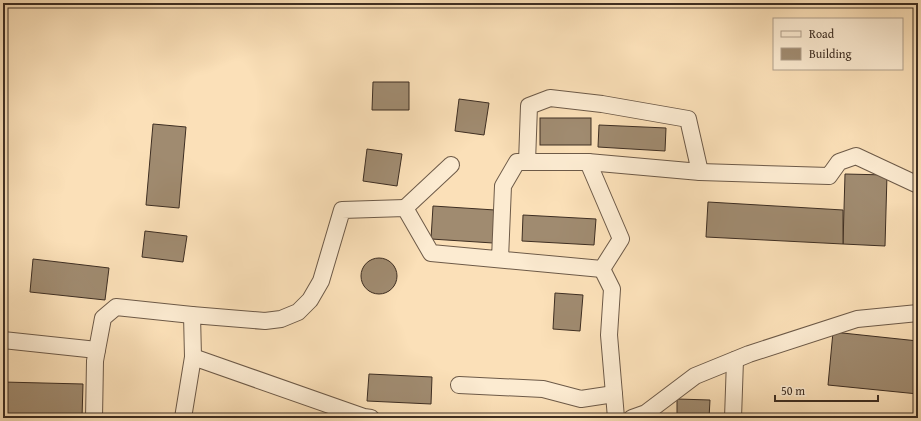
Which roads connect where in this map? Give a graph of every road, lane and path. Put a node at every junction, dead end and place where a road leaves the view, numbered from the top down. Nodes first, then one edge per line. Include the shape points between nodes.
1 (527, 162) junction
2 (588, 162) junction
3 (451, 165) dead end
4 (700, 172) junction
5 (916, 184) dead end
6 (405, 208) junction
7 (500, 259) junction
8 (602, 269) junction
9 (918, 313) edge
10 (192, 316) junction
11 (3, 340) edge
12 (97, 350) junction
13 (192, 357) junction
14 (735, 360) junction
15 (459, 385) dead end
16 (614, 394) junction
17 (94, 418) edge
18 (183, 418) edge
19 (371, 418) edge
20 (616, 418) edge
21 (632, 418) edge
22 (733, 418) edge

1 - 2 lane
1 - 4 lane via 529,106 550,98 688,118
1 - 7 lane via 517,162 503,186
2 - 4 lane
2 - 8 lane via 622,238
3 - 6 lane
4 - 5 lane via 829,176 839,162 856,156
6 - 7 lane via 431,253
6 - 10 lane via 342,210 321,281 310,300 298,312 281,319 265,321
7 - 8 lane
8 - 16 lane via 612,289 609,335
9 - 14 lane via 858,319
10 - 12 lane via 116,307 103,318
10 - 13 lane
11 - 12 lane
12 - 17 lane
13 - 18 lane
13 - 19 lane
14 - 21 lane via 695,376 646,412
14 - 22 lane
15 - 16 lane via 543,389 581,399
16 - 20 lane

